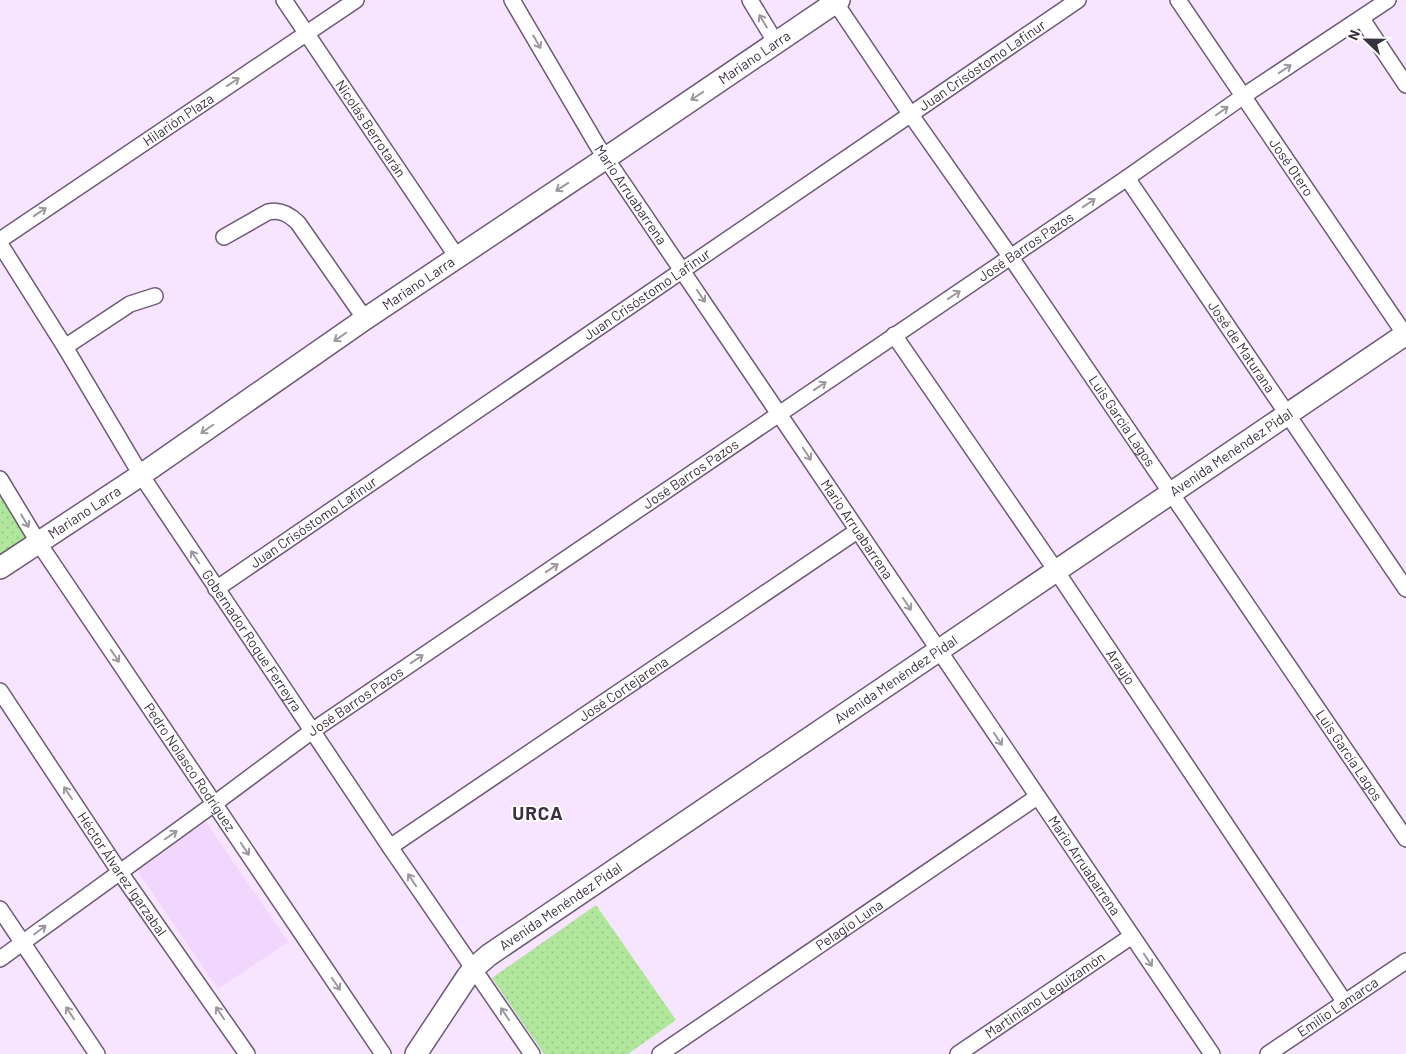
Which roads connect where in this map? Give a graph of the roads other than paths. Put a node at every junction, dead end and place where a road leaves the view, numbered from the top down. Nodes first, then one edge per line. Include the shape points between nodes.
1 (284, 0) edge
2 (356, 0) edge
3 (512, 0) edge
4 (750, 0) edge
5 (1078, 0) edge
6 (1178, 0) edge
7 (1388, 0) edge
8 (837, 1) edge
9 (1362, 19) junction
10 (306, 33) junction
11 (776, 43) junction
12 (1406, 85) edge
13 (1244, 96) junction
14 (911, 115) junction
15 (606, 158) junction
16 (1127, 178) junction
17 (224, 237) dead end
18 (0, 240) edge
19 (0, 244) edge
20 (1010, 256) junction
21 (457, 257) junction
22 (683, 270) junction
23 (155, 296) dead end
24 (365, 319) junction
25 (1406, 335) edge
26 (894, 336) junction
27 (65, 347) junction
28 (780, 414) junction
29 (1288, 414) junction
30 (141, 475) junction
31 (0, 479) edge
32 (1172, 493) junction
33 (857, 531) junction
34 (38, 542) junction
35 (0, 568) edge
36 (1057, 572) junction
37 (216, 589) junction
38 (1406, 589) edge
39 (939, 652) junction
40 (0, 691) edge
41 (312, 731) junction
42 (1037, 797) junction
43 (214, 804) junction
44 (1406, 839) edge
45 (390, 847) junction
46 (119, 871) junction
47 (0, 908) edge
48 (1132, 936) junction
49 (23, 943) junction
50 (0, 959) edge
51 (1406, 961) edge
52 (474, 968) junction
53 (1344, 1002) junction
54 (94, 1053) edge
55 (247, 1054) edge
56 (383, 1054) edge
57 (416, 1054) edge
58 (532, 1054) edge
59 (660, 1054) edge
60 (958, 1054) edge
61 (1212, 1054) edge
62 (1268, 1054) edge

1 - 10 street, Nicolás Berrotarán
2 - 10 street, Hilarión Plaza
3 -> 15 street, Mario Arruabarrena
11 -> 4 street
5 - 14 street, Juan Crisóstomo Lafinur
6 - 13 street, José Otero
7 - 9 street, José Barros Pazos
8 - 11 main road, Mariano Larra
8 - 14 street, Luis García Lagos
9 - 12 street
13 -> 9 street, José Barros Pazos
18 -> 10 street, Hilarión Plaza
10 - 21 street, Nicolás Berrotarán
11 -> 15 main road, Mariano Larra
16 -> 13 street, José Barros Pazos
13 - 25 street, José Otero
14 - 20 street, Luis García Lagos
14 - 22 street, Juan Crisóstomo Lafinur
15 -> 21 main road, Mariano Larra
15 - 22 street, Mario Arruabarrena
20 -> 16 street, José Barros Pazos
16 - 29 street, José de Maturana
17 - 24 street via 268,212 275,210 291,216
19 - 27 street, Gobernador Roque Ferreyra
26 -> 20 street, José Barros Pazos
20 - 32 street, Luis García Lagos
21 - 24 main road, Mariano Larra
22 -> 28 street, Mario Arruabarrena
22 - 37 street, Juan Crisóstomo Lafinur
23 - 27 street via 130,304
24 -> 30 main road, Mariano Larra
25 - 29 main road, Avenida Menéndez Pidal
28 -> 26 street, José Barros Pazos
26 - 36 street, Araujo
27 - 30 street, Gobernador Roque Ferreyra
28 -> 33 street, Mario Arruabarrena
41 -> 28 street, José Barros Pazos
29 - 32 main road, Avenida Menéndez Pidal
29 - 38 street, José de Maturana
30 - 34 main road, Mariano Larra
37 -> 30 street, Gobernador Roque Ferreyra
31 -> 34 street, Pedro Nolasco Rodríguez
32 - 36 main road, Avenida Menéndez Pidal
32 - 44 street, Luis García Lagos
33 -> 39 street, Mario Arruabarrena
33 - 45 street, José Cortejarena
34 - 35 main road, Mariano Larra
34 -> 43 street, Pedro Nolasco Rodríguez
36 - 39 main road, Avenida Menéndez Pidal
36 - 53 street, Araujo
37 - 41 street, Gobernador Roque Ferreyra
39 -> 42 street, Mario Arruabarrena
39 - 52 main road, Avenida Menéndez Pidal
46 -> 40 street, Héctor Álvarez Igarzabal
41 - 43 street, José Barros Pazos
41 - 45 street, Gobernador Roque Ferreyra
42 - 48 street, Mario Arruabarrena
42 - 59 street, Pelagio Luna
46 -> 43 street, José Barros Pazos
43 -> 56 street, Pedro Nolasco Rodríguez
52 -> 45 street, Gobernador Roque Ferreyra
49 -> 46 street, José Barros Pazos
55 -> 46 street, Héctor Álvarez Igarzabal
47 - 49 street
48 - 60 street, Martiniano Leguizamón
48 -> 61 street, Mario Arruabarrena
49 - 50 street, José Barros Pazos
54 -> 49 street
51 - 53 street, Emilio Lamarca
52 - 57 main road, Avenida Menéndez Pidal
58 -> 52 street, Gobernador Roque Ferreyra
53 - 62 street, Emilio Lamarca

